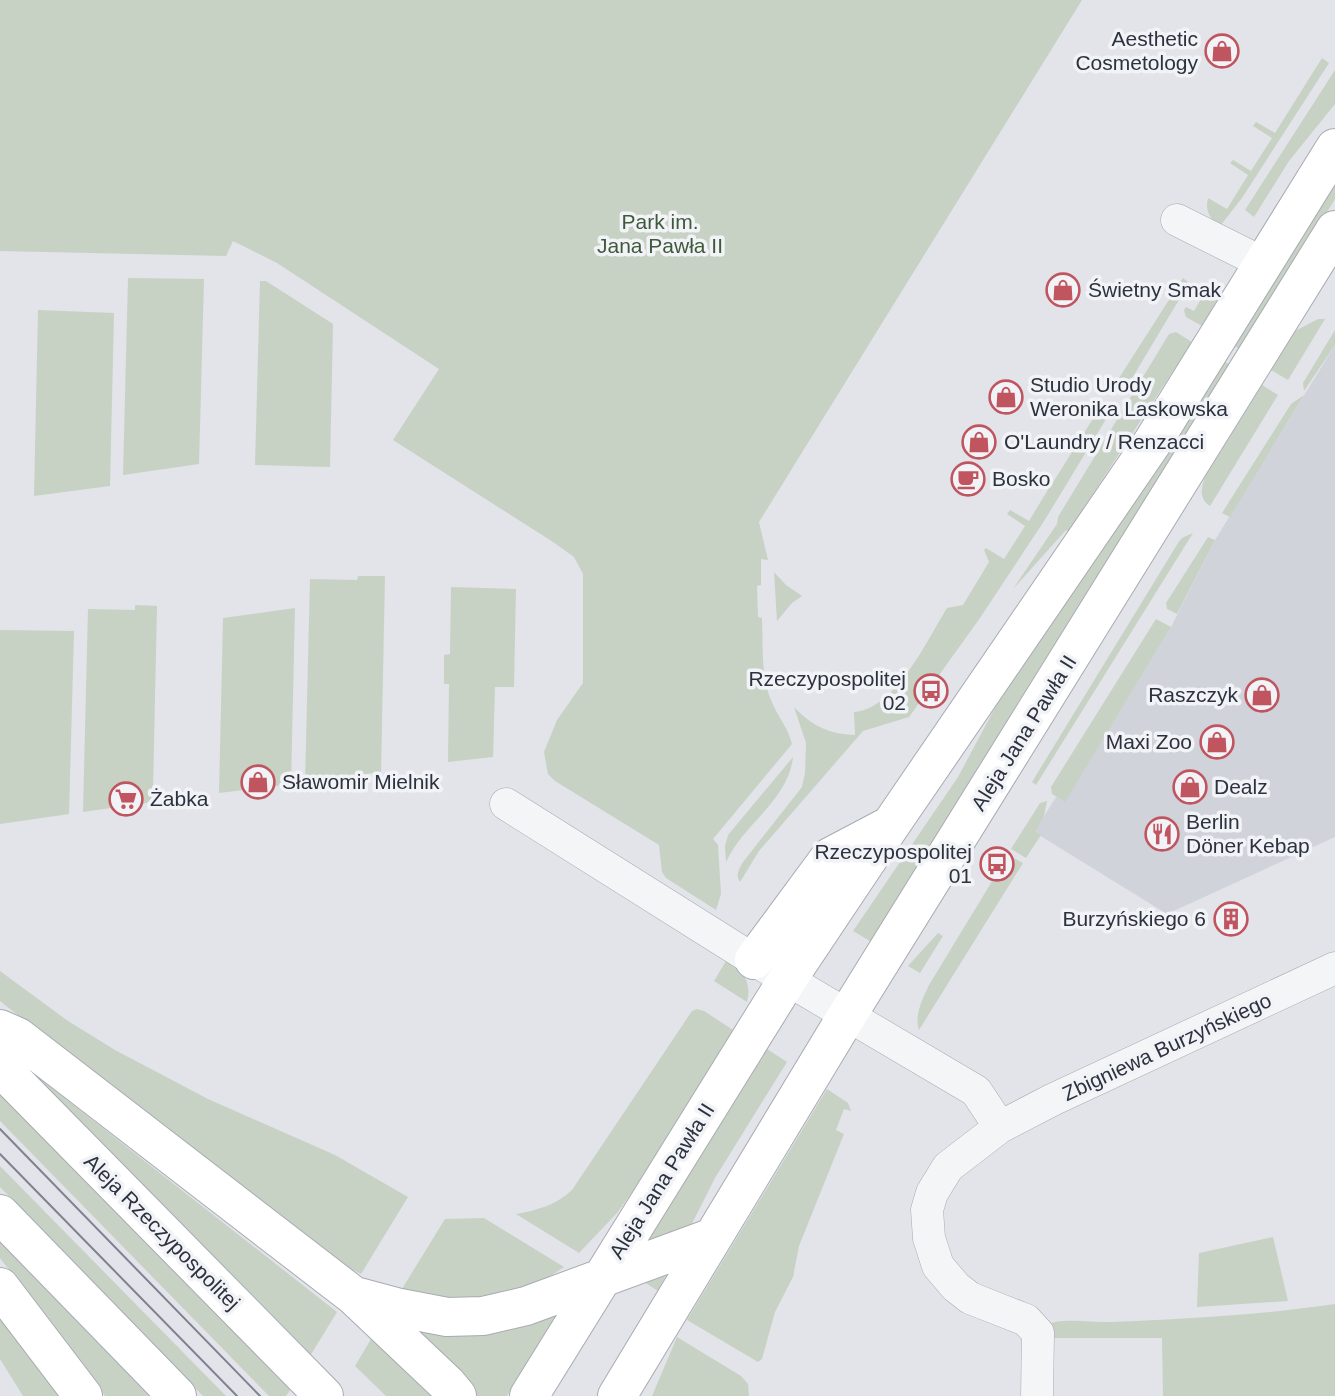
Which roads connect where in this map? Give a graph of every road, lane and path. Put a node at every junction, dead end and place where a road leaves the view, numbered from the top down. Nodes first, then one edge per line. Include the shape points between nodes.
1 (1335, 148) edge
2 (1177, 220) dead end
3 (1335, 230) edge
4 (1263, 263) junction
5 (506, 804) dead end
6 (890, 825) junction
7 (754, 960) junction
8 (1335, 968) edge
9 (787, 980) junction
10 (848, 1014) junction
11 (0, 1029) edge
12 (0, 1067) edge
13 (1000, 1127) junction
14 (0, 1214) edge
15 (713, 1237) junction
16 (604, 1276) junction
17 (0, 1287) edge
18 (354, 1296) junction
19 (624, 1391) edge
20 (83, 1396) edge
21 (177, 1396) edge
22 (324, 1396) edge
23 (457, 1396) edge
24 (529, 1396) edge
25 (1037, 1396) edge

1 - 4 main road, Aleja Jana Pawła II
2 - 4 street
3 - 10 main road, Aleja Jana Pawła II
4 - 6 main road, Aleja Jana Pawła II via 1152,443
5 - 7 street
6 - 7 main road via 830,857
6 - 9 main road, Aleja Jana Pawła II
7 - 9 street
8 - 13 street, Zbigniewa Burzyńskiego
9 - 10 street
9 - 16 main road, Aleja Jana Pawła II
10 - 13 street via 976,1091
10 - 15 main road, Aleja Jana Pawła II
11 - 18 main road via 18,1037
12 - 22 main road, Aleja Rzeczypospolitej
13 - 25 street, Zbigniewa Burzyńskiego via 948,1167 932,1193 927,1225 938,1266 956,1287 970,1298 1026,1320 1038,1333
14 - 21 main road
15 - 16 main road, Aleja Jana Pawła II
15 - 19 main road, Aleja Jana Pawła II
16 - 18 main road via 526,1306 483,1316 447,1317
16 - 24 main road, Aleja Jana Pawła II
17 - 20 main road
18 - 23 main road

